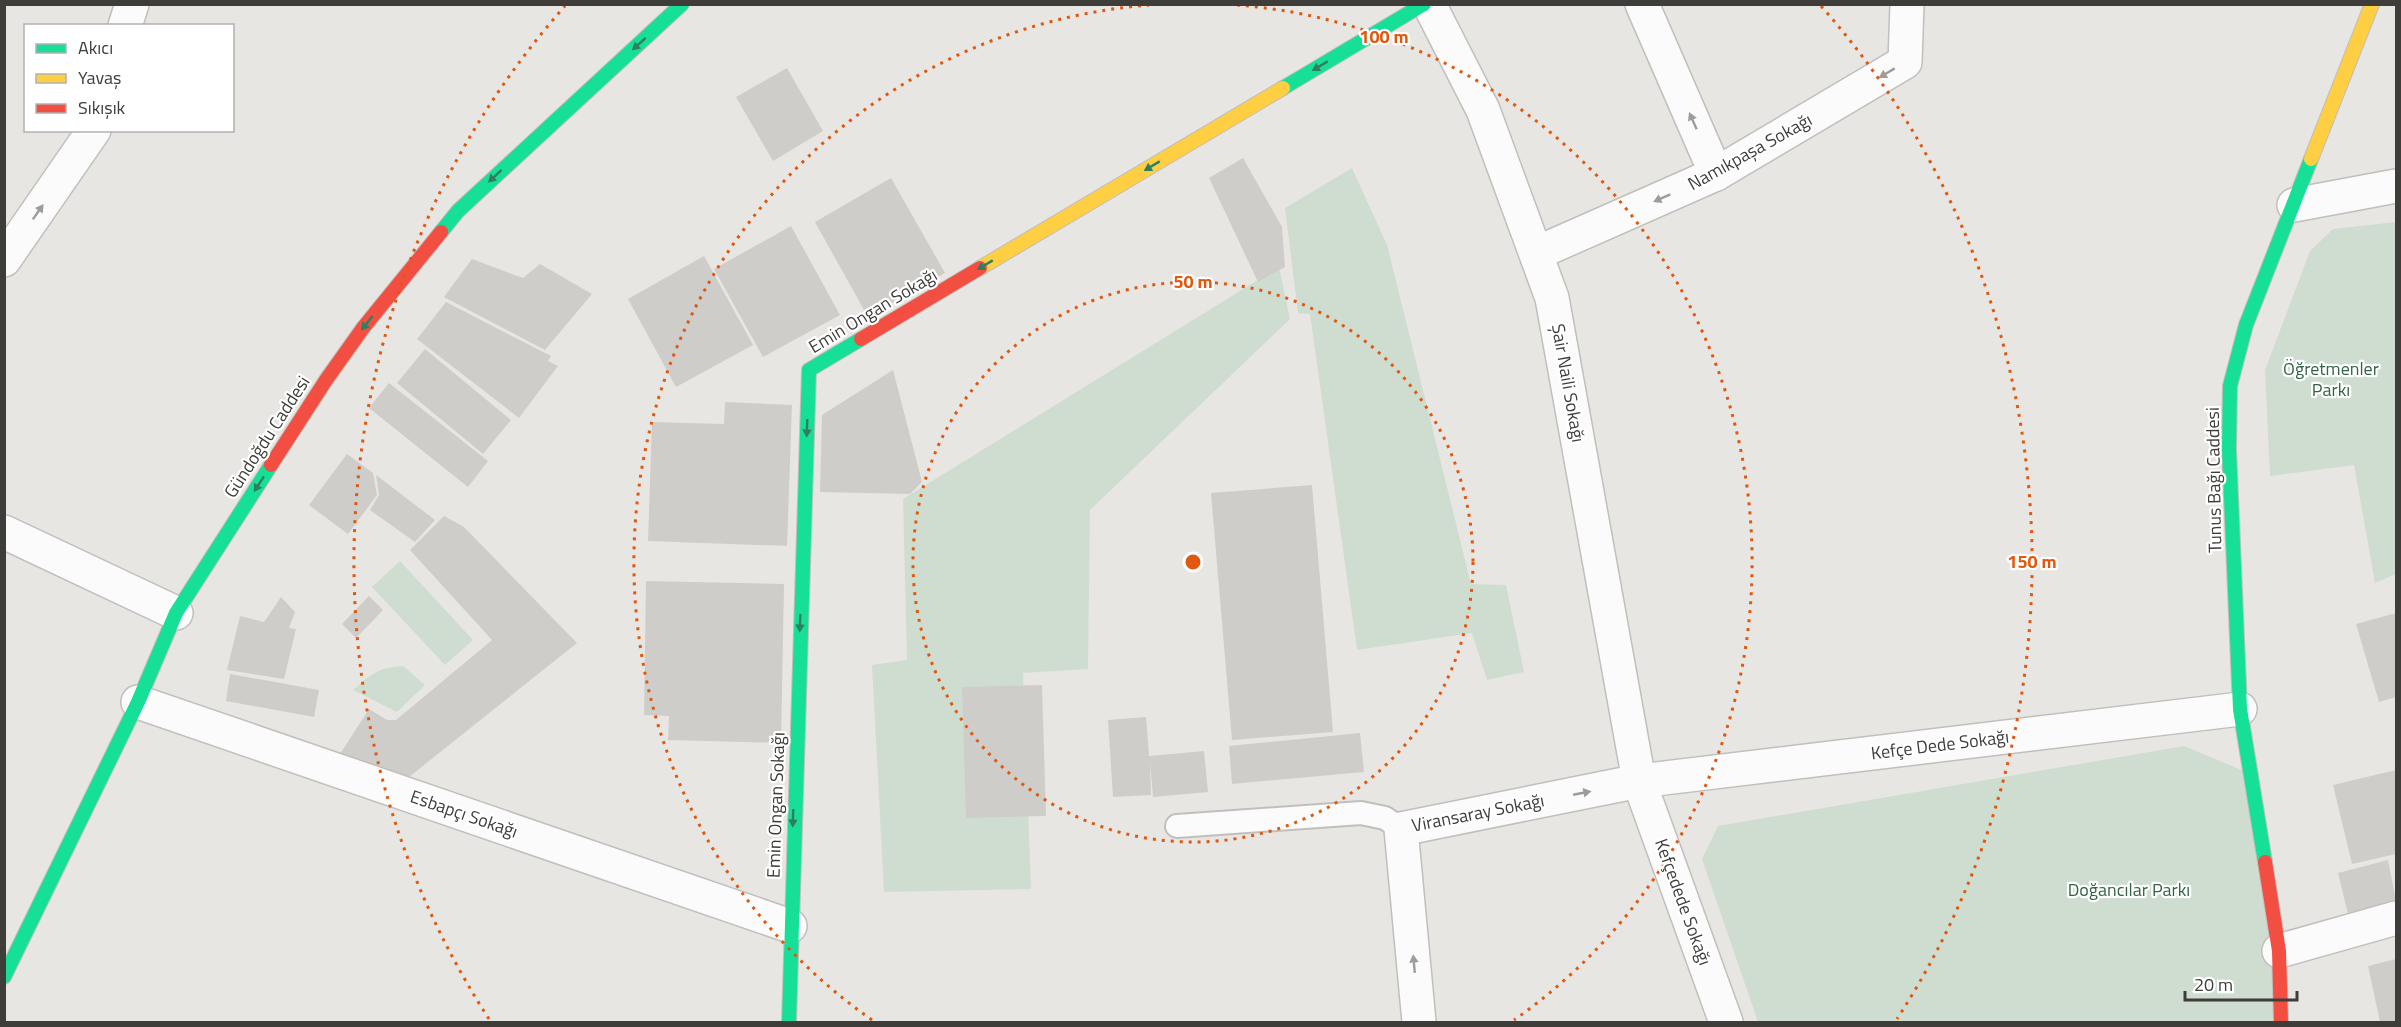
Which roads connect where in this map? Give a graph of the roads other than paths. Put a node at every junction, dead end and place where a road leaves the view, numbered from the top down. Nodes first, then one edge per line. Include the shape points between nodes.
1 (132, 4) edge
2 (682, 4) edge
3 (1427, 4) edge
4 (1642, 4) edge
5 (1907, 4) edge
6 (2372, 4) edge
7 (126, 24) edge
8 (93, 132) edge
9 (1716, 174) junction
10 (2397, 186) edge
11 (2294, 205) junction
12 (1537, 253) junction
13 (4, 260) edge
14 (4, 532) edge
15 (176, 613) junction
16 (138, 702) junction
17 (2240, 709) junction
18 (1639, 781) junction
19 (1177, 826) dead end
20 (1401, 829) junction
21 (2397, 918) edge
22 (790, 926) junction
23 (2280, 964) junction
24 (4, 977) edge
25 (2296, 1013) dead end
26 (789, 1023) edge
27 (1419, 1023) edge
28 (1726, 1023) edge
29 (2282, 1023) edge

1 - 7 street
2 -> 15 street, Gündoğdu Caddesi via 458,210 332,371
3 - 12 street, Şair Naili Sokağı via 1483,110
3 -> 22 street, Emin Ongan Sokağı via 809,370
9 -> 4 street
5 -> 9 street, Namıkpaşa Sokağı via 1905,62
6 - 11 street, Tunus Bağı Caddesi
13 -> 8 street
9 -> 12 street, Namıkpaşa Sokağı
10 - 11 street
11 - 17 street, Tunus Bağı Caddesi via 2246,325 2230,386
12 - 18 street, Şair Naili Sokağı via 1552,298
14 - 15 street
15 - 16 street, Gündoğdu Caddesi
16 - 22 street, Esbapçı Sokağı
16 - 24 street, Gündoğdu Caddesi
17 - 18 street, Kefçe Dede Sokağı
17 - 23 street, Tunus Bağı Caddesi
20 -> 18 street, Viransaray Sokağı
18 - 28 street, Kefçedede Sokağı
19 - 20 lane via 1361,813 1385,818
27 -> 20 street, Viransaray Sokağı
21 - 23 street
22 - 26 street, Emin Ongan Sokağı
23 - 25 street, Tunus Bağı Caddesi
23 - 29 street, Tunus Bağı Caddesi

